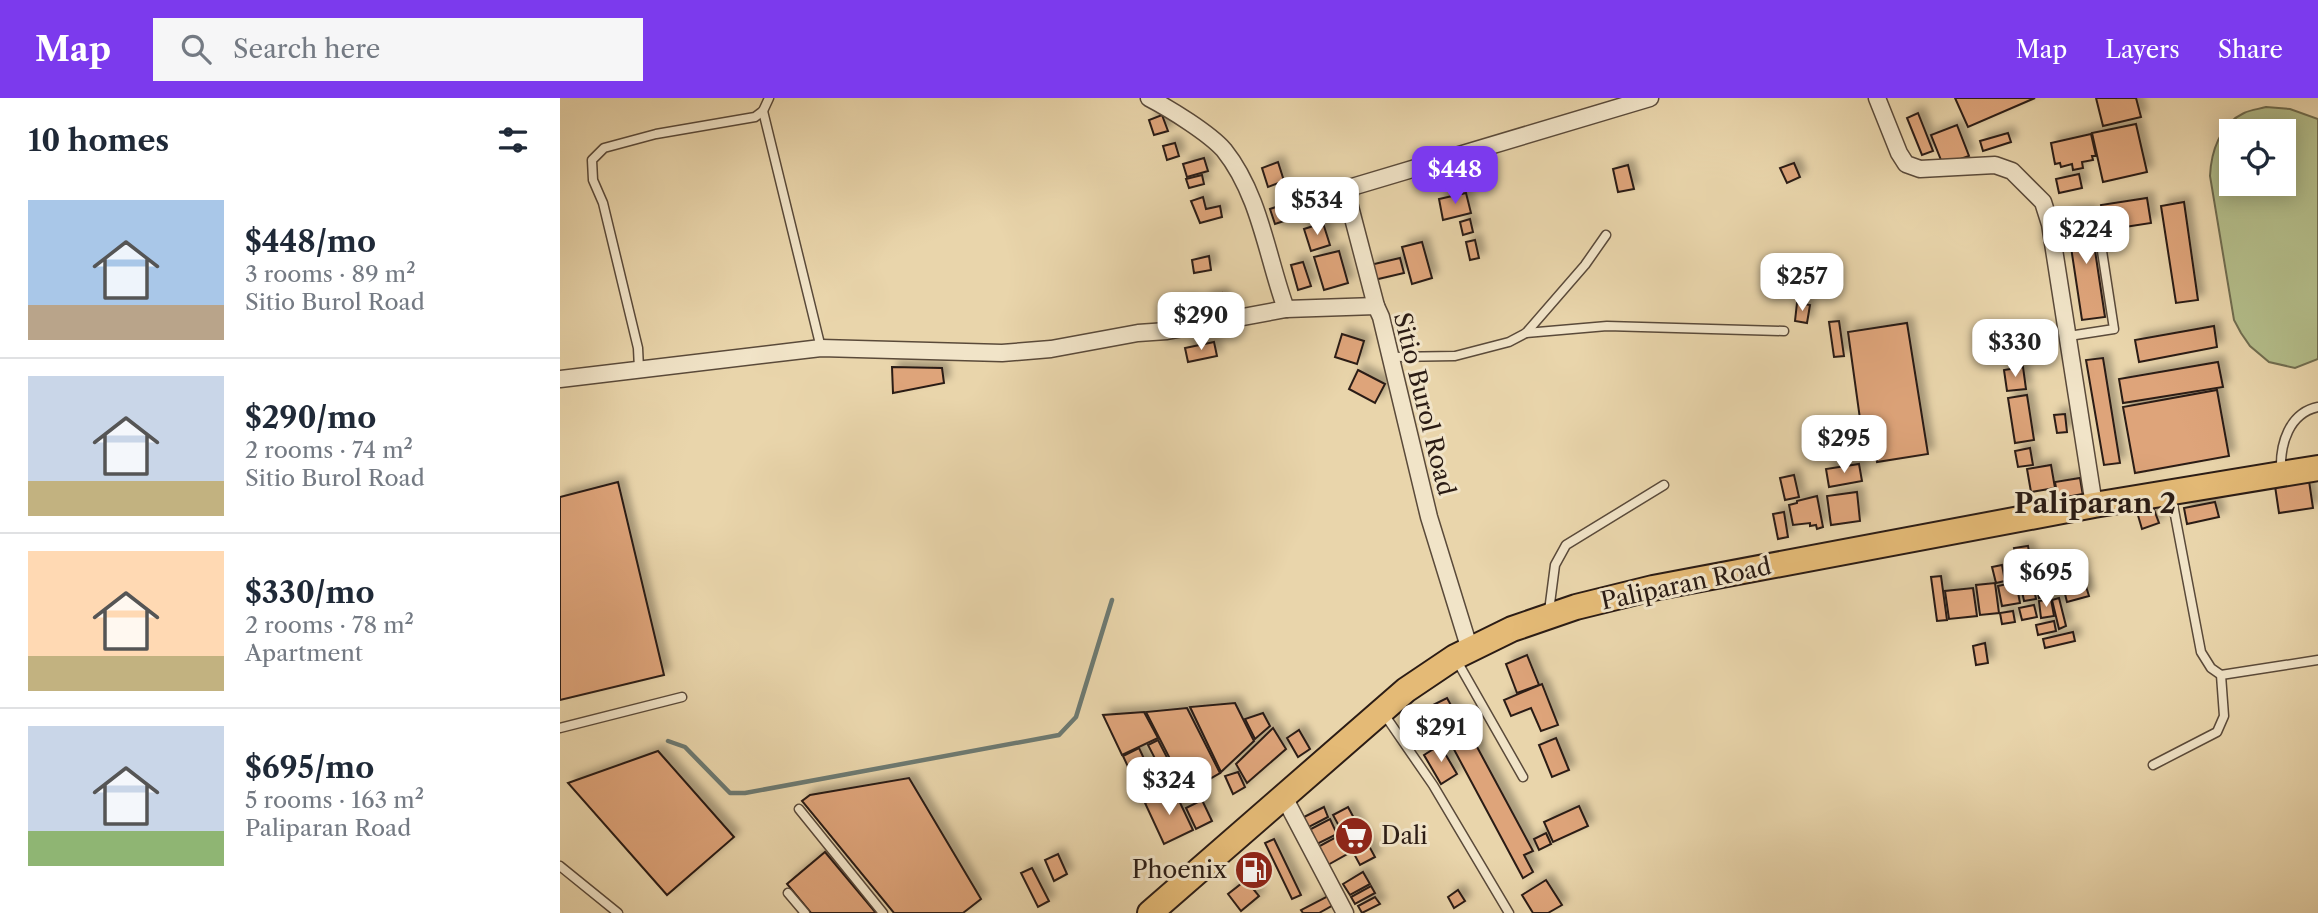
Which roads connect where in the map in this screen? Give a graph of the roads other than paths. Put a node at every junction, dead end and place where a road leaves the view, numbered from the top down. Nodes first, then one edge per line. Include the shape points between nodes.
1 (769, 98) edge
2 (1149, 98) edge
3 (1650, 98) edge
4 (1877, 98) edge
5 (763, 111) junction
6 (1606, 235) dead end
7 (2100, 238) dead end
8 (1376, 306) junction
9 (1286, 309) junction
10 (1784, 331) dead end
11 (1526, 333) junction
12 (2068, 335) junction
13 (821, 348) junction
14 (1391, 357) junction
15 (639, 369) junction
16 (560, 379) edge
17 (2318, 407) edge
18 (2318, 468) edge
19 (2281, 472) junction
20 (1664, 485) dead end
21 (2170, 491) junction
22 (2094, 505) junction
23 (1548, 617) junction
24 (1462, 654) junction
25 (2318, 660) edge
26 (2221, 675) junction
27 (682, 697) dead end
28 (1381, 711) junction
29 (560, 728) edge
30 (2153, 765) dead end
31 (1523, 777) dead end
32 (1284, 797) junction
33 (799, 809) dead end
34 (560, 866) edge
35 (788, 893) dead end
36 (618, 913) edge
37 (805, 913) edge
38 (883, 913) edge
39 (1150, 913) edge
40 (1345, 913) edge
41 (1509, 913) edge

1 - 5 lane
2 - 9 street via 1177,113 1223,149 1255,210
3 - 8 street via 1352,187 1348,199
4 - 12 street via 1906,164 1920,169 1995,165 2012,170 2043,202
5 - 13 lane
5 - 15 lane via 755,117 604,148 592,160 593,180 603,202 638,348
6 - 11 lane
7 - 12 lane via 2114,329
8 - 9 street, Sitio Burol Road
8 - 14 street, Sitio Burol Road
9 - 13 street, Sitio Burol Road via 1051,349 1002,353
10 - 11 lane via 1607,326
11 - 14 lane via 1455,356
12 - 22 street
13 - 15 street, Sitio Burol Road
14 - 24 street, Sitio Burol Road
15 - 16 street, Sitio Burol Road
17 - 19 lane via 2302,412 2290,426
18 - 19 main road, Paliparan Road
19 - 21 main road, Paliparan Road
20 - 23 lane via 1566,545 1555,565
21 - 22 main road, Paliparan Road
21 - 26 lane via 2201,652
22 - 23 main road, Paliparan Road via 1653,588
23 - 24 main road, Paliparan Road
24 - 28 main road, Paliparan Road
24 - 31 lane
25 - 26 lane
26 - 30 lane via 2224,716 2217,732
27 - 29 lane
28 - 32 main road, Paliparan Road
28 - 41 lane via 1433,785
32 - 39 main road, Paliparan Road
32 - 40 street
33 - 38 lane
34 - 36 lane
35 - 37 lane

